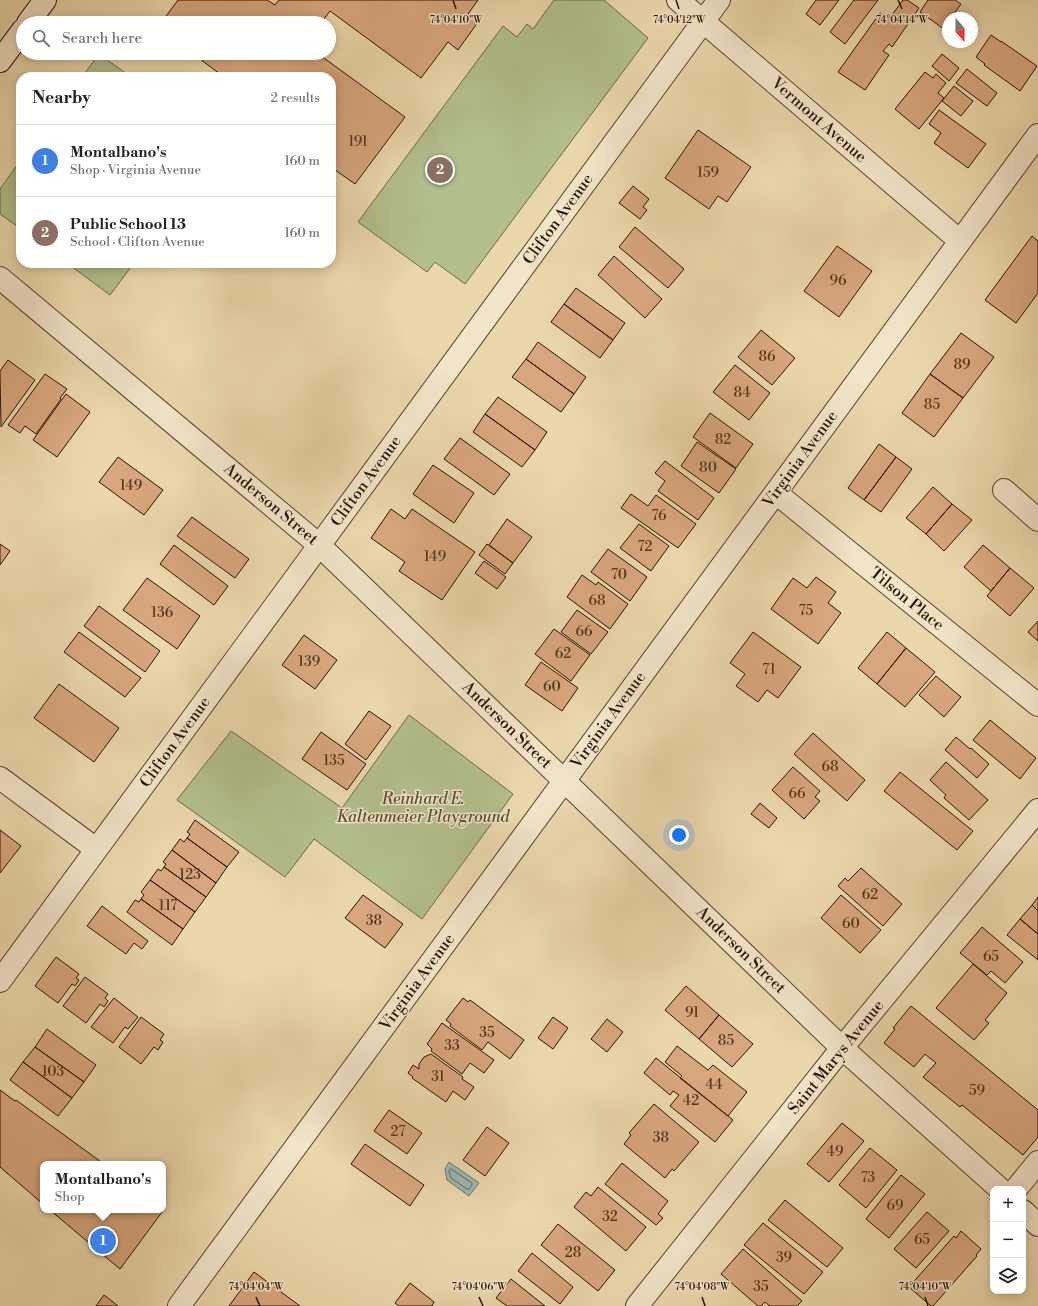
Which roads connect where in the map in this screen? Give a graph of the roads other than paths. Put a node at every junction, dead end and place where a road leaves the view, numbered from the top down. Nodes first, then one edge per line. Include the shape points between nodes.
1 (45, 0) edge
2 (678, 0) edge
3 (719, 0) edge
4 (33, 16) edge
5 (703, 21) junction
6 (16, 39) edge
7 (0, 61) edge
8 (1038, 135) edge
9 (960, 241) junction
10 (0, 278) edge
11 (1004, 490) dead end
12 (776, 493) junction
13 (1038, 520) edge
14 (319, 545) junction
15 (1038, 705) edge
16 (0, 778) edge
17 (564, 781) junction
18 (1038, 810) edge
19 (96, 850) junction
20 (0, 981) edge
21 (842, 1048) junction
22 (1038, 1162) edge
23 (997, 1186) edge
24 (1018, 1186) edge
25 (1026, 1214) edge
26 (1038, 1225) edge
27 (179, 1306) edge
28 (638, 1306) edge

1 - 4 street
2 - 5 street, Vermont Avenue
3 - 5 street, Clifton Avenue
5 - 9 street, Vermont Avenue
5 - 14 street, Clifton Avenue
6 - 7 street
8 - 9 street, Virginia Avenue
9 - 12 street, Virginia Avenue
10 - 14 street, Anderson Street
11 - 13 street
12 - 15 street, Tilson Place
12 - 17 street, Virginia Avenue
14 - 17 street, Anderson Street
14 - 19 street, Clifton Avenue
16 - 19 street
17 - 21 street, Anderson Street
17 - 27 street, Virginia Avenue
18 - 21 street, Saint Marys Avenue
19 - 20 street, Clifton Avenue
21 - 23 street, Anderson Street
21 - 28 street, Saint Marys Avenue
22 - 24 street
25 - 26 street

